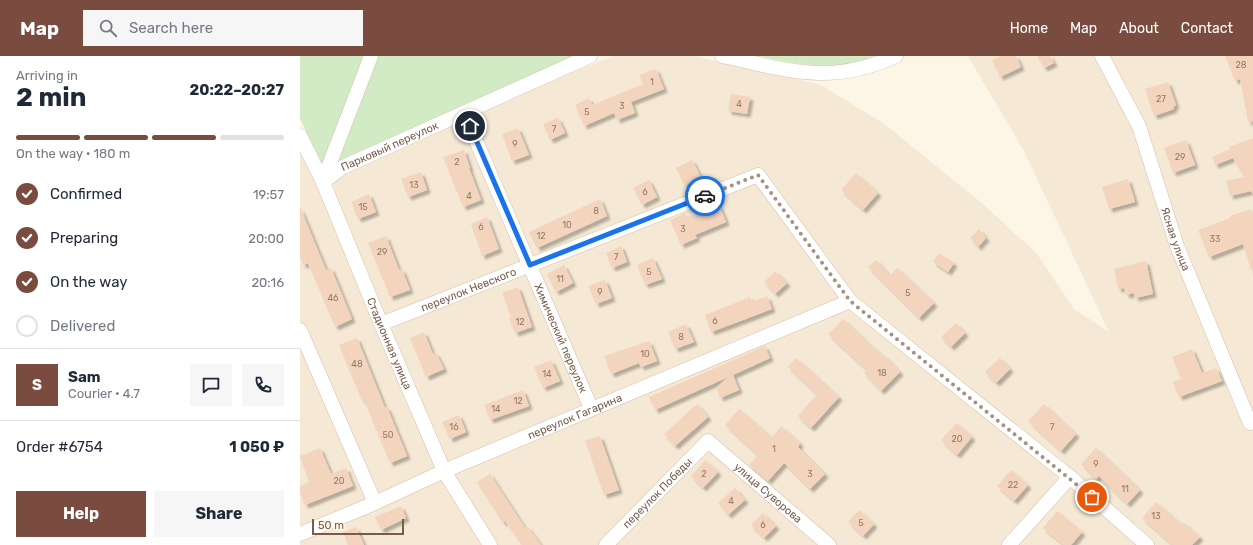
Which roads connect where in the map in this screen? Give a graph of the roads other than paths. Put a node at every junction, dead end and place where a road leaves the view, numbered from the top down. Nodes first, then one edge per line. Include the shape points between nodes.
1 (371, 56) edge
2 (590, 56) edge
3 (722, 56) edge
4 (896, 56) edge
5 (1102, 56) edge
6 (464, 113) junction
7 (300, 136) edge
8 (323, 182) junction
9 (530, 265) junction
10 (850, 301) junction
11 (380, 324) junction
12 (300, 330) edge
13 (304, 348) edge
14 (591, 408) junction
15 (1250, 423) dead end
16 (708, 441) joint
17 (444, 471) junction
18 (1070, 477) junction
19 (375, 503) junction
20 (300, 534) edge
21 (490, 545) edge
22 (606, 545) edge
23 (829, 545) edge
24 (1009, 545) edge
25 (1147, 545) edge

1 - 8 street
2 - 6 street, Парковый переулок
3 - 4 street via 802,73 821,74 863,69
5 - 15 street, Ясная улица via 1139,126 1177,246
6 - 8 street, Парковый переулок via 343,167
6 - 9 street, Химический переулок
7 - 8 street, Стадионная улица
8 - 11 street, Стадионная улица
9 - 10 street, переулок Невского via 758,175
9 - 11 street, переулок Невского
9 - 14 street, Химический переулок
10 - 14 street, переулок Гагарина
10 - 18 street
11 - 17 street, Стадионная улица
12 - 13 street
13 - 19 street
14 - 17 street, переулок Гагарина
16 - 22 street, переулок Победы
16 - 23 street, улица Суворова
17 - 19 street, переулок Гагарина
17 - 21 street, Стадионная улица
18 - 24 street
18 - 25 street
19 - 20 street, переулок Гагарина

